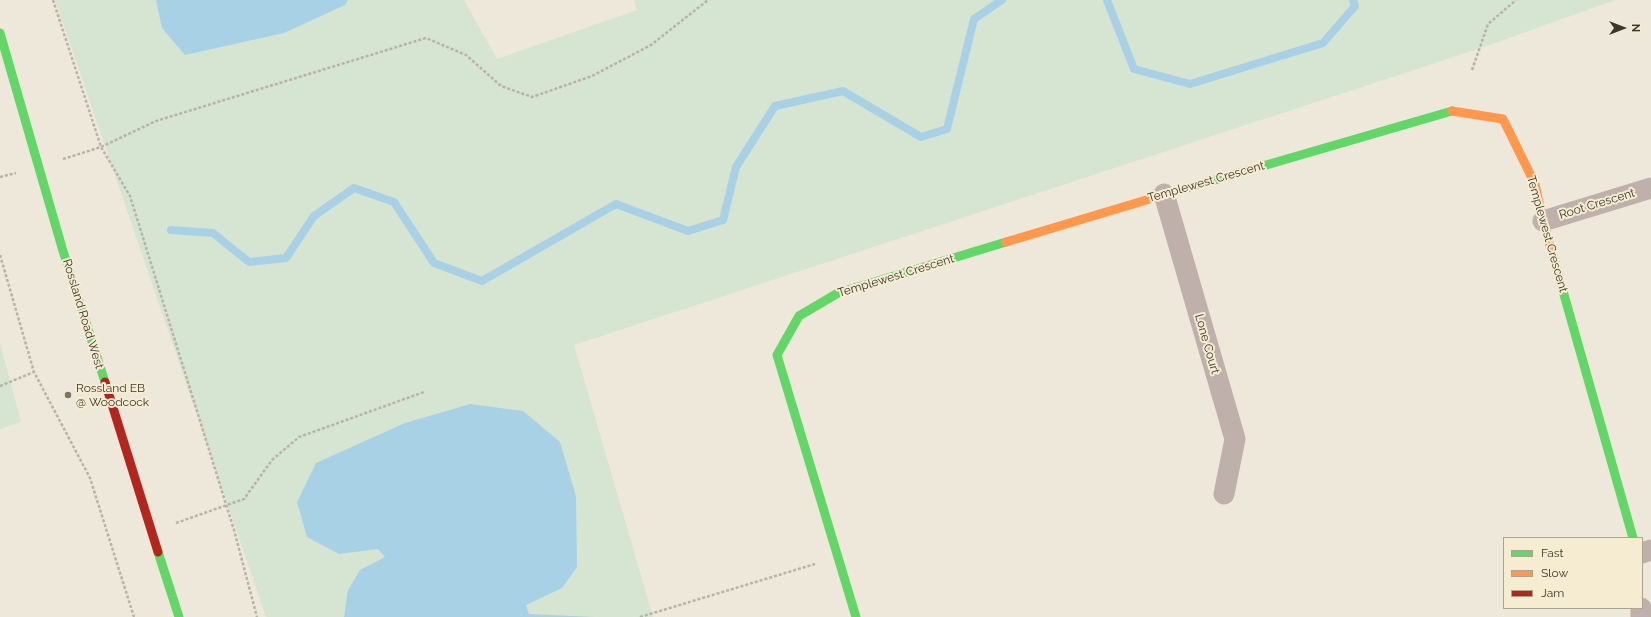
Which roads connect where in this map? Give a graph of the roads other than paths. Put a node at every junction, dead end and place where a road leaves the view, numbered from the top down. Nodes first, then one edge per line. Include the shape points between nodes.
1 (0, 32) edge
2 (1651, 188) edge
3 (1164, 194) junction
4 (1543, 221) junction
5 (1224, 494) dead end
6 (1633, 537) edge
7 (179, 617) edge
8 (856, 617) edge

1 - 7 street, Rossland Road West via 90,338
2 - 4 street, Root Crescent
3 - 4 street, Templewest Crescent via 1454,111 1503,119 1535,184
3 - 5 street, Lone Court via 1235,438
3 - 8 street, Templewest Crescent via 838,293 799,316 777,354
4 - 6 street, Templewest Crescent

